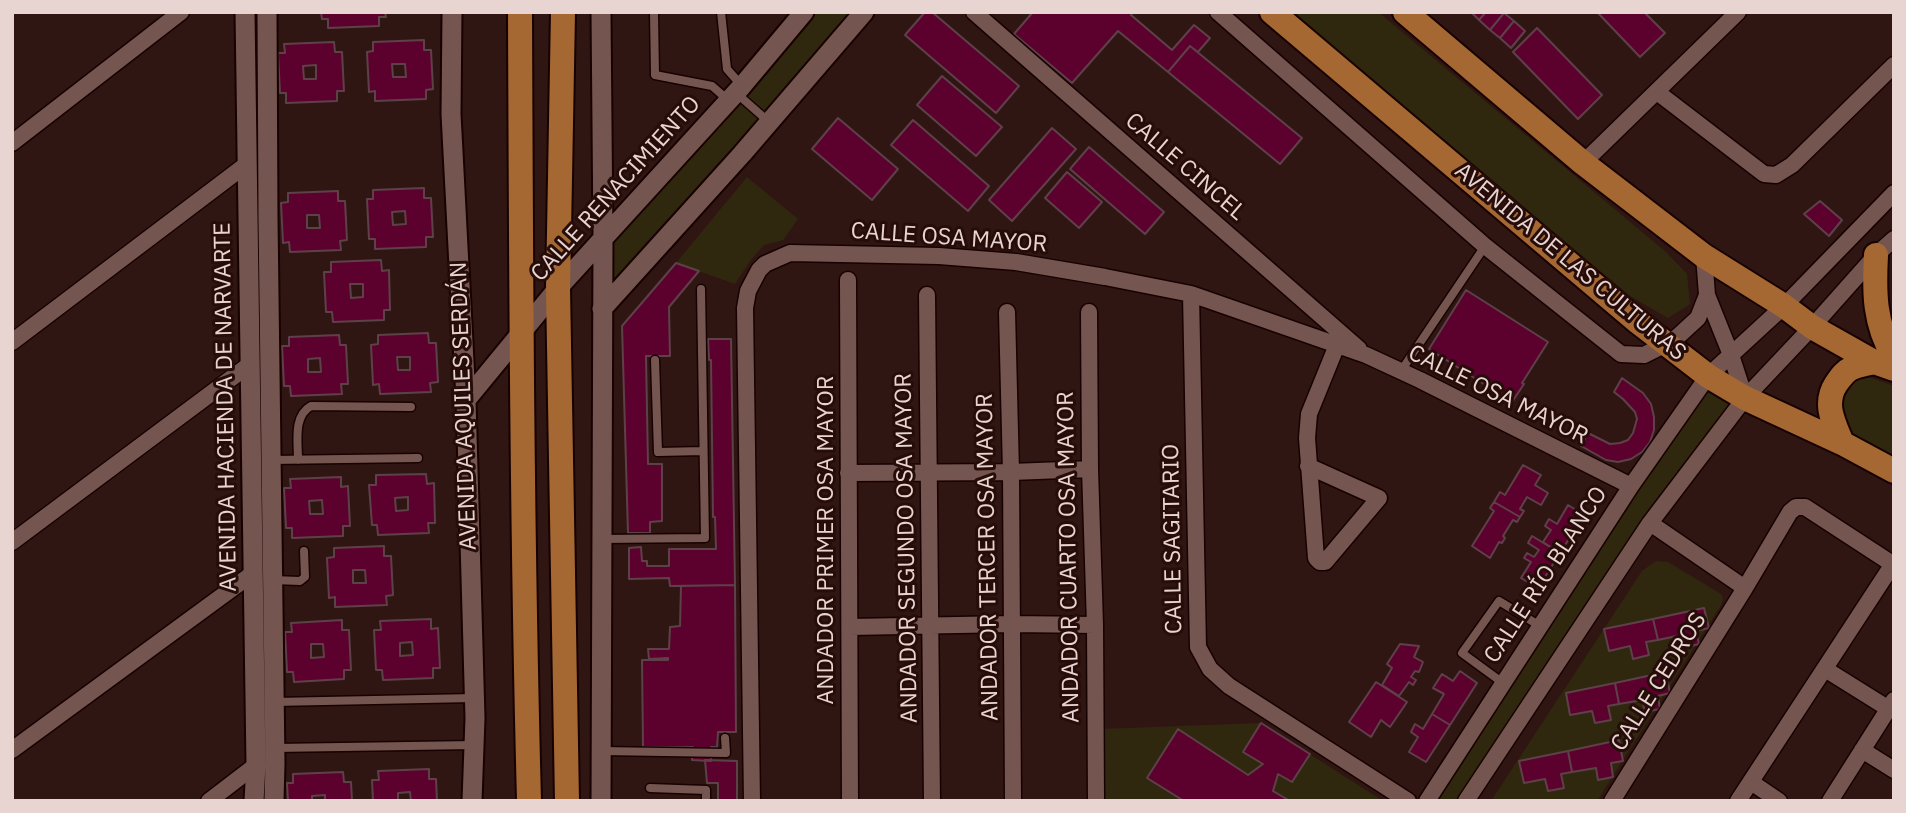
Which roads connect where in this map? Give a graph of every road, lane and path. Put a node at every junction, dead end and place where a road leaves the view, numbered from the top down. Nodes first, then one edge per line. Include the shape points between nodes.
1 (181, 12) edge
2 (244, 12) edge
3 (267, 12) edge
4 (452, 12) edge
5 (520, 12) edge
6 (564, 12) edge
7 (601, 12) edge
8 (654, 12) edge
9 (722, 12) edge
10 (804, 12) edge
11 (864, 12) edge
12 (974, 12) edge
13 (1217, 12) edge
14 (1272, 12) edge
15 (1405, 12) edge
16 (1738, 12) edge
17 (1894, 65) edge
18 (1657, 92) junction
19 (735, 93) junction
20 (769, 122) junction
21 (14, 138) edge
22 (1583, 163) junction
23 (247, 164) junction
24 (1894, 193) edge
25 (268, 218) junction
26 (248, 224) junction
27 (603, 238) junction
28 (1485, 246) junction
29 (1885, 247) edge
30 (1704, 256) junction
31 (848, 280) dead end
32 (558, 288) junction
33 (701, 289) dead end
34 (1191, 294) junction
35 (927, 295) dead end
36 (1707, 295) junction
37 (1784, 306) junction
38 (602, 309) junction
39 (1007, 312) dead end
40 (1089, 312) dead end
41 (1812, 327) junction
42 (521, 332) junction
43 (12, 342) edge
44 (1668, 344) junction
45 (1337, 345) junction
46 (1366, 355) junction
47 (1731, 355) junction
48 (655, 360) dead end
49 (1887, 363) edge
50 (248, 365) junction
51 (1401, 372) junction
52 (1708, 376) junction
53 (1745, 398) junction
54 (466, 400) junction
55 (411, 407) dead end
56 (1842, 443) junction
57 (703, 451) junction
58 (418, 458) dead end
59 (271, 460) junction
60 (298, 460) junction
61 (1308, 466) junction
62 (1090, 469) junction
63 (929, 471) junction
64 (1894, 471) edge
65 (1011, 472) junction
66 (848, 473) junction
67 (1631, 486) junction
68 (1650, 523) junction
69 (602, 539) junction
70 (12, 542) edge
71 (304, 551) dead end
72 (1893, 564) edge
73 (252, 574) junction
74 (273, 580) junction
75 (1745, 588) junction
76 (1012, 624) junction
77 (1095, 625) junction
78 (931, 626) junction
79 (1540, 626) junction
80 (850, 627) junction
81 (1825, 669) junction
82 (1503, 683) junction
83 (475, 698) junction
84 (274, 702) junction
85 (1891, 704) edge
86 (725, 738) dead end
87 (475, 745) junction
88 (275, 748) junction
89 (12, 750) edge
90 (1862, 750) junction
91 (602, 751) junction
92 (256, 765) junction
93 (1894, 770) edge
94 (1751, 782) junction
95 (650, 788) dead end
96 (209, 801) edge
97 (254, 801) edge
98 (274, 801) edge
99 (472, 801) edge
100 (529, 801) edge
101 (567, 801) edge
102 (601, 801) edge
103 (706, 801) edge
104 (752, 801) edge
105 (850, 801) edge
106 (932, 801) edge
107 (1013, 801) edge
108 (1096, 801) edge
109 (1408, 801) edge
110 (1427, 801) edge
111 (1466, 801) edge
112 (1612, 801) edge
113 (1738, 801) edge
114 (1779, 801) edge
115 (1830, 801) edge

1 - 21 street
2 - 23 street, AVENIDA HACIENDA DE NARVARTE
3 - 25 street, AVENIDA HACIENDA DE NARVARTE
4 - 54 street, AVENIDA AQUILES SERDÁN via 451,114
5 - 42 main road
6 - 32 main road
7 - 27 street
8 - 19 lane via 655,75
9 - 19 lane via 727,69
10 - 19 street, CALLE RENACIMIENTO
11 - 20 street
12 - 46 street, CALLE CINCEL
13 - 28 street
14 - 44 main road, AVENIDA DE LAS CULTURAS
15 - 22 main road
16 - 18 street
17 - 18 street via 1792,165 1776,175 1764,174
18 - 22 street
19 - 20 lane
19 - 27 street, CALLE RENACIMIENTO
20 - 38 street
22 - 30 main road
23 - 26 street, AVENIDA HACIENDA DE NARVARTE
23 - 43 street
24 - 37 street, CALLE RÍO BLANCO
25 - 26 street
25 - 59 street, AVENIDA HACIENDA DE NARVARTE
26 - 50 street, AVENIDA HACIENDA DE NARVARTE
27 - 32 street, CALLE RENACIMIENTO
27 - 38 street
28 - 44 street via 1621,354 1644,355
28 - 51 lane
29 - 41 street
29 - 49 main road via 1874,291 1888,347
30 - 36 street
30 - 37 main road
31 - 66 street, ANDADOR PRIMER OSA MAYOR
32 - 42 street, CALLE RENACIMIENTO
32 - 101 main road
33 - 57 lane
34 - 45 street, CALLE OSA MAYOR
34 - 104 street, CALLE OSA MAYOR via 1066,269 939,256 790,253 759,270 745,307
34 - 109 street, CALLE SAGITARIO via 1198,647 1210,668 1229,686
35 - 63 street, ANDADOR SEGUNDO OSA MAYOR
36 - 44 street via 1698,318
36 - 47 street
37 - 41 main road
37 - 47 street, CALLE RÍO BLANCO
38 - 69 street
39 - 65 street, ANDADOR TERCER OSA MAYOR
40 - 62 street, ANDADOR CUARTO OSA MAYOR
41 - 49 main road
41 - 53 street
42 - 54 street, CALLE RENACIMIENTO
42 - 100 main road
44 - 52 main road, AVENIDA DE LAS CULTURAS
45 - 46 street, CALLE OSA MAYOR
45 - 61 street via 1310,414
46 - 51 street, CALLE OSA MAYOR
47 - 52 street, CALLE RÍO BLANCO
47 - 53 street
48 - 57 lane via 658,452
49 - 56 main road via 1852,368 1832,390 1831,418
50 - 70 street
50 - 73 street, AVENIDA HACIENDA DE NARVARTE
51 - 67 street, CALLE OSA MAYOR
52 - 53 main road, AVENIDA DE LAS CULTURAS
52 - 67 street, CALLE RÍO BLANCO
53 - 56 main road, AVENIDA DE LAS CULTURAS
53 - 68 street
54 - 83 street, AVENIDA AQUILES SERDÁN
55 - 60 lane via 311,406 299,419
56 - 64 main road, AVENIDA DE LAS CULTURAS
57 - 69 lane via 705,538
58 - 60 lane
59 - 60 lane
59 - 74 street, AVENIDA HACIENDA DE NARVARTE
61 - 61 street via 1316,558 1325,562 1379,498
62 - 65 street
62 - 77 street, ANDADOR CUARTO OSA MAYOR
63 - 65 street
63 - 66 street
63 - 78 street, ANDADOR SEGUNDO OSA MAYOR
65 - 76 street, ANDADOR TERCER OSA MAYOR
66 - 80 street, ANDADOR PRIMER OSA MAYOR
67 - 79 street, CALLE RÍO BLANCO
68 - 75 street
68 - 111 street
69 - 91 street
71 - 74 lane via 300,581
72 - 75 street, CALLE CEDROS via 1805,507 1796,507
72 - 81 street
73 - 89 street
73 - 92 street, AVENIDA HACIENDA DE NARVARTE
74 - 84 street, AVENIDA HACIENDA DE NARVARTE
75 - 112 street, CALLE CEDROS
76 - 77 street
76 - 78 street
76 - 107 street, ANDADOR TERCER OSA MAYOR
77 - 108 street, ANDADOR CUARTO OSA MAYOR
78 - 80 street
78 - 106 street, ANDADOR SEGUNDO OSA MAYOR
79 - 82 street, CALLE RÍO BLANCO
79 - 82 lane via 1499,601 1462,653
80 - 105 street, ANDADOR PRIMER OSA MAYOR
81 - 85 street
81 - 94 street
82 - 110 street, CALLE RÍO BLANCO
83 - 84 lane
83 - 87 street, AVENIDA AQUILES SERDÁN
84 - 88 street, AVENIDA HACIENDA DE NARVARTE
85 - 90 street
86 - 91 lane via 726,753
87 - 88 lane
87 - 99 street, AVENIDA AQUILES SERDÁN
88 - 98 street, AVENIDA HACIENDA DE NARVARTE
90 - 93 street
90 - 115 street
91 - 102 street
92 - 96 street
92 - 97 street, AVENIDA HACIENDA DE NARVARTE
94 - 113 street
94 - 114 street
95 - 103 lane via 706,790

